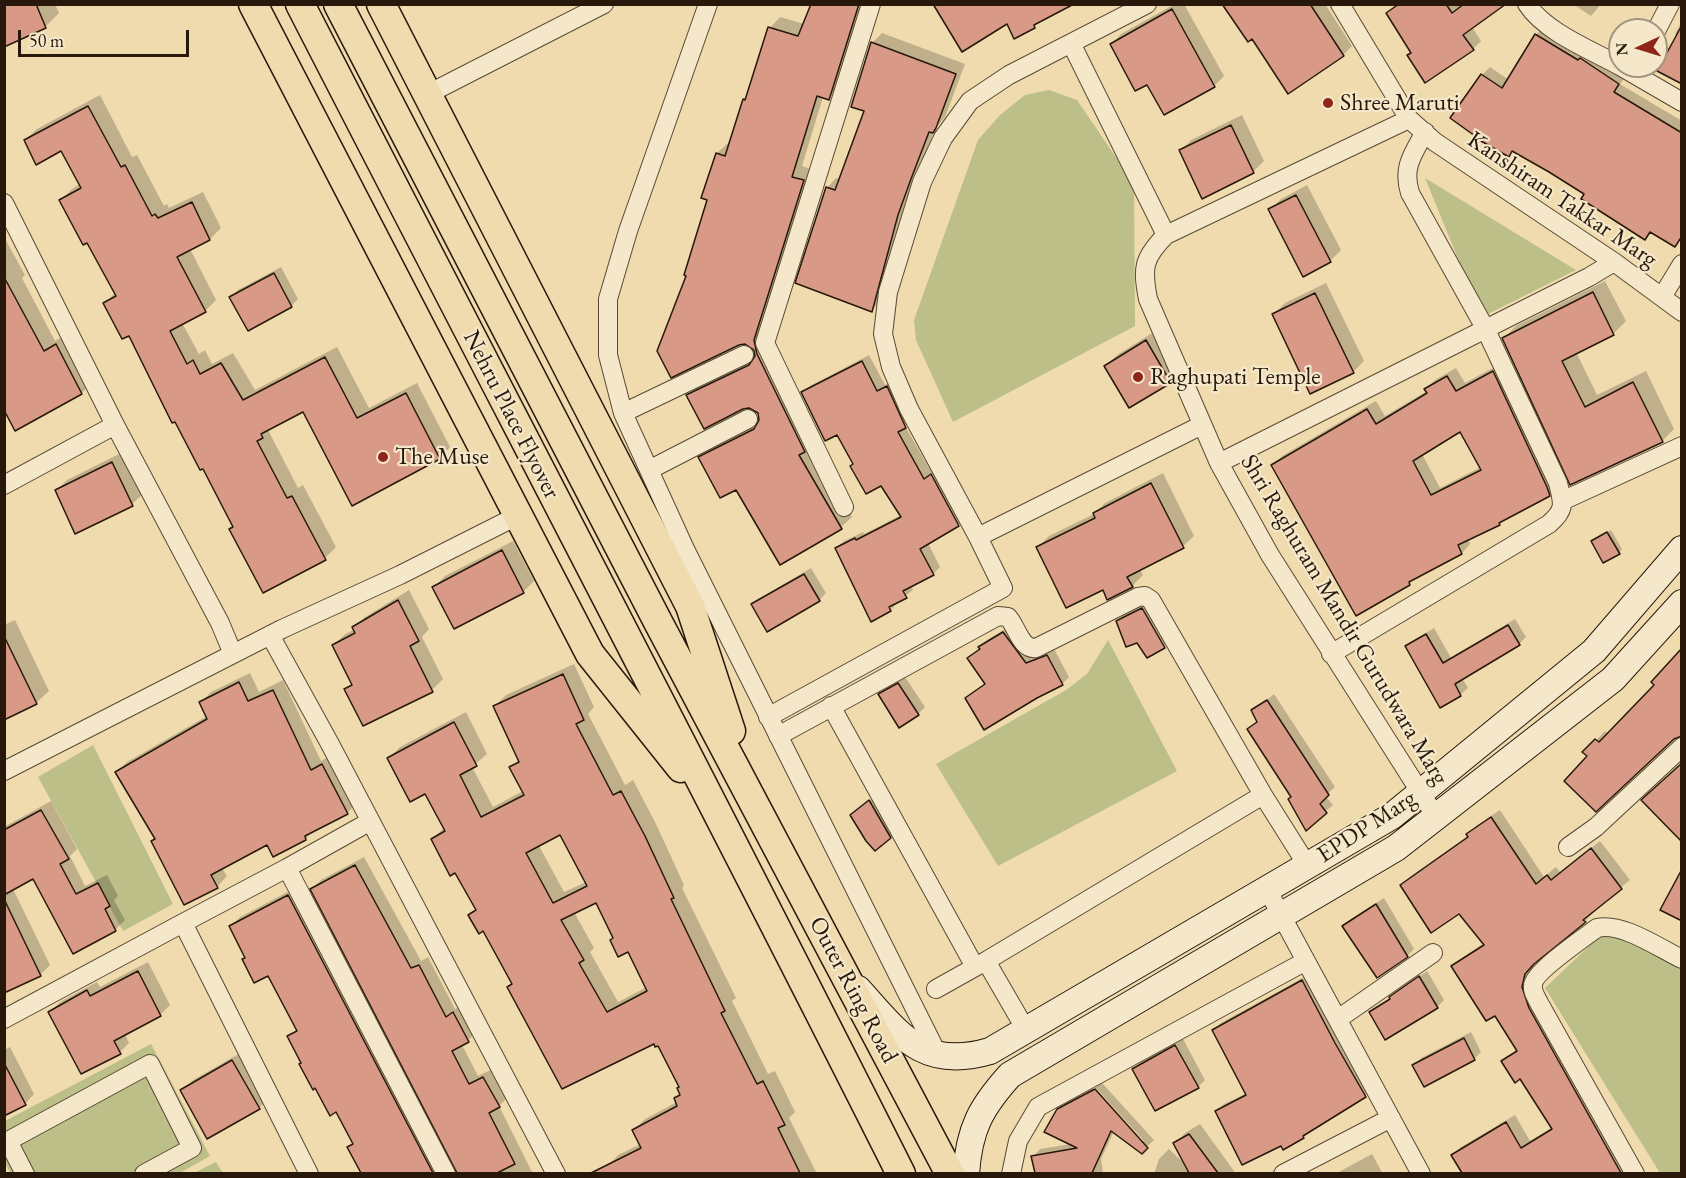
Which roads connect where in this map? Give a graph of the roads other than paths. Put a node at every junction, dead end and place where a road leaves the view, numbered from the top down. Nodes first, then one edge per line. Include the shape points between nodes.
1 (253, 4) edge
2 (300, 4) edge
3 (338, 4) edge
4 (381, 4) edge
5 (604, 4) edge
6 (708, 4) edge
7 (871, 4) edge
8 (1147, 4) edge
9 (1340, 4) edge
10 (1527, 4) edge
11 (1670, 4) edge
12 (1663, 18) edge
13 (1071, 43) junction
14 (1608, 58) edge
15 (1643, 78) edge
16 (428, 94) junction
17 (1682, 102) edge
18 (1409, 119) junction
19 (1425, 132) junction
20 (4, 203) edge
21 (1166, 235) junction
22 (1614, 262) junction
23 (1682, 264) edge
24 (1662, 297) junction
25 (1682, 312) edge
26 (1485, 328) junction
27 (744, 355) dead end
28 (622, 413) junction
29 (748, 419) dead end
30 (115, 425) junction
31 (1202, 425) junction
32 (1682, 446) edge
33 (1219, 463) junction
34 (649, 470) junction
35 (4, 485) edge
36 (1562, 501) junction
37 (844, 507) dead end
38 (519, 515) junction
39 (978, 537) junction
40 (1682, 549) edge
41 (1682, 603) edge
42 (270, 635) junction
43 (233, 654) junction
44 (1331, 654) junction
45 (831, 706) junction
46 (768, 717) junction
47 (778, 736) junction
48 (1682, 747) edge
49 (4, 771) edge
50 (1421, 792) junction
51 (1263, 795) junction
52 (756, 807) junction
53 (1436, 816) junction
54 (369, 822) junction
55 (725, 824) junction
56 (1568, 847) dead end
57 (1307, 866) junction
58 (287, 868) junction
59 (1267, 889) junction
60 (1281, 914) junction
61 (183, 923) junction
62 (1433, 953) dead end
63 (1682, 959) edge
64 (1306, 961) junction
65 (981, 964) junction
66 (844, 973) junction
67 (936, 989) dead end
68 (4, 1019) edge
69 (1338, 1019) junction
70 (1015, 1036) junction
71 (938, 1055) junction
72 (1391, 1118) junction
73 (25, 1173) edge
74 (144, 1173) edge
75 (309, 1173) edge
76 (446, 1173) edge
77 (556, 1173) edge
78 (901, 1173) edge
79 (950, 1173) edge
80 (966, 1173) edge
81 (1011, 1173) edge
82 (1283, 1173) edge
83 (1421, 1173) edge
84 (1635, 1173) edge

1 - 38 main road
2 - 55 main road, Nehru Place Flyover
3 - 52 main road, Nehru Place Flyover
4 - 16 main road
5 - 16 street
6 - 28 street via 628,231 609,299 608,355
7 - 37 street via 765,343
8 - 13 street
9 - 18 street, Kanshiram Takkar Marg
10 - 14 street via 1553,29
11 - 12 street
13 - 21 street
13 - 39 street via 1009,75 970,101 942,138 922,182 888,292 883,334 891,367 909,409
15 - 17 street
16 - 52 main road via 690,606
18 - 19 street, Kanshiram Takkar Marg
18 - 21 street, Shri Raghuram Mandir Gurudwara Marg
19 - 22 street, Kanshiram Takkar Marg
19 - 26 street via 1408,164 1406,180
20 - 30 street
21 - 31 street, Shri Raghuram Mandir Gurudwara Marg via 1150,251 1143,276 1148,299
22 - 24 street, Kanshiram Takkar Marg
22 - 26 street
23 - 24 street
24 - 25 street, Kanshiram Takkar Marg
26 - 33 street
26 - 36 street via 1558,483
27 - 28 street
28 - 34 street
29 - 34 street
30 - 35 street
30 - 43 street via 220,622
31 - 33 street, Shri Raghuram Mandir Gurudwara Marg
31 - 39 street
32 - 36 street
33 - 44 street, Shri Raghuram Mandir Gurudwara Marg
34 - 46 street
36 - 44 street via 1560,514 1549,524
38 - 42 street
38 - 55 main road via 590,654
39 - 46 street via 1002,588
40 - 50 main road, EPDP Marg via 1594,651
41 - 53 main road, EPDP Marg via 1613,678
42 - 43 street
42 - 54 street
43 - 49 street
44 - 50 street, Shri Raghuram Mandir Gurudwara Marg
45 - 47 street
45 - 51 street via 998,616 1008,617 1025,645 1036,648 1145,596
45 - 65 street
46 - 47 street
47 - 71 street
48 - 56 street via 1596,827
50 - 53 street, Shri Raghuram Mandir Gurudwara Marg
50 - 57 main road, EPDP Marg via 1392,816
51 - 57 street
51 - 65 street
52 - 66 main road, Outer Ring Road
53 - 60 main road, EPDP Marg via 1396,848
54 - 58 street
54 - 77 street
55 - 78 main road, Outer Ring Road
57 - 59 main road, EPDP Marg
58 - 61 street
58 - 76 street
59 - 60 street
59 - 70 main road, EPDP Marg
60 - 64 street
60 - 80 main road, EPDP Marg via 1010,1075 990,1097 976,1123 967,1151
61 - 68 street
61 - 75 street
62 - 69 street
63 - 84 street via 1631,933 1607,926 1597,928 1544,969 1533,985 1539,1003
64 - 69 street
64 - 81 street via 1038,1107 1018,1140
65 - 67 street
65 - 70 street
66 - 71 main road via 907,1041
66 - 79 main road, Outer Ring Road
69 - 72 street
70 - 71 main road, EPDP Marg via 973,1056
72 - 82 street
72 - 83 street
73 - 74 street via 8,1141 150,1064 192,1148

